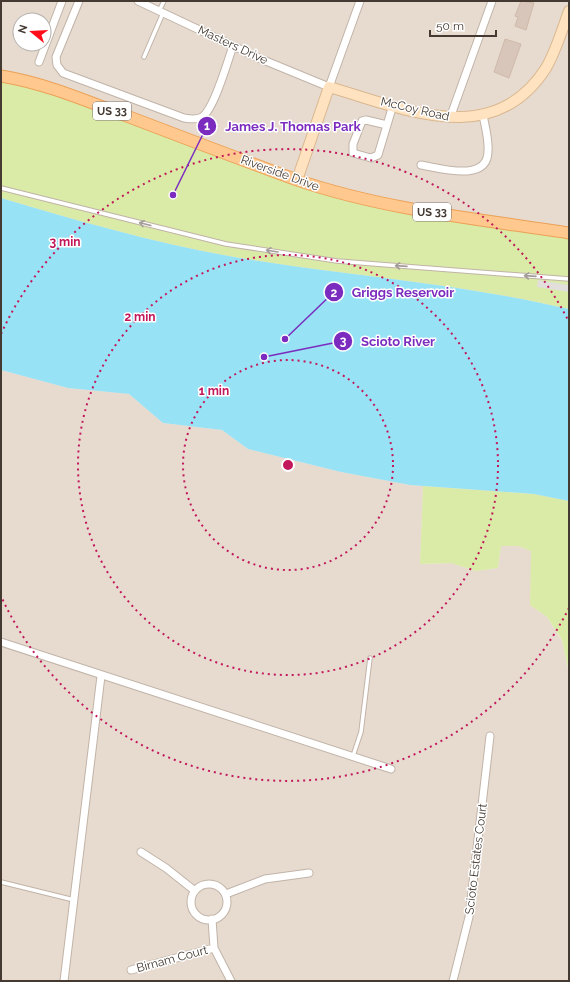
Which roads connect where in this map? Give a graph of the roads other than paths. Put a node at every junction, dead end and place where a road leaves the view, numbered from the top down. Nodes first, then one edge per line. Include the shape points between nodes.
1 (62, 1) edge
2 (79, 1) edge
3 (138, 1) edge
4 (164, 1) edge
5 (360, 1) edge
6 (492, 1) edge
7 (569, 11) edge
8 (161, 12) junction
9 (233, 46) junction
10 (144, 57) dead end
11 (39, 62) dead end
12 (1, 76) edge
13 (329, 87) junction
14 (393, 105) junction
15 (483, 115) junction
16 (450, 118) junction
17 (387, 125) junction
18 (421, 165) dead end
19 (297, 180) junction
20 (1, 188) edge
21 (569, 233) edge
22 (569, 279) edge
23 (1, 642) edge
24 (370, 658) dead end
25 (101, 676) junction
26 (490, 736) dead end
27 (353, 756) junction
28 (391, 769) dead end
29 (141, 852) dead end
30 (309, 873) dead end
31 (1, 882) edge
32 (195, 891) junction
33 (226, 894) junction
34 (74, 900) junction
35 (212, 919) junction
36 (214, 948) junction
37 (131, 970) dead end
38 (64, 981) edge
39 (231, 981) edge
40 (453, 981) edge

1 - 11 street
2 - 9 street via 56,57 62,73 184,118 204,116 214,100
3 - 8 street, Masters Drive
4 - 8 lane
5 - 13 street
6 - 16 street
7 - 15 main road, McCoy Road via 553,54 536,81 505,106
8 - 9 street, Masters Drive
8 - 10 lane
9 - 13 street, Masters Drive
12 - 19 main road, Riverside Drive / US 33 via 70,95
13 - 14 main road, McCoy Road
13 - 19 main road
14 - 16 main road, McCoy Road
14 - 17 street
15 - 16 main road, McCoy Road
15 - 18 street via 488,152 482,168 469,172
17 - 17 street via 375,158 353,153 353,144 362,121
19 - 21 main road, Riverside Drive / US 33 via 396,207
22 -> 20 lane via 337,261 226,244
23 - 25 street
24 - 27 lane via 361,732
25 - 27 street
25 - 34 street
26 - 40 street, Scioto Estates Court via 469,917
27 - 28 street
29 - 32 street
30 - 33 street via 265,879
31 - 34 lane
32 - 33 street via 204,885 214,884
32 - 35 street via 192,900 194,910 201,918
33 - 35 street via 225,910
34 - 38 street
35 - 36 street
36 - 37 street, Birnam Court
36 - 39 street

